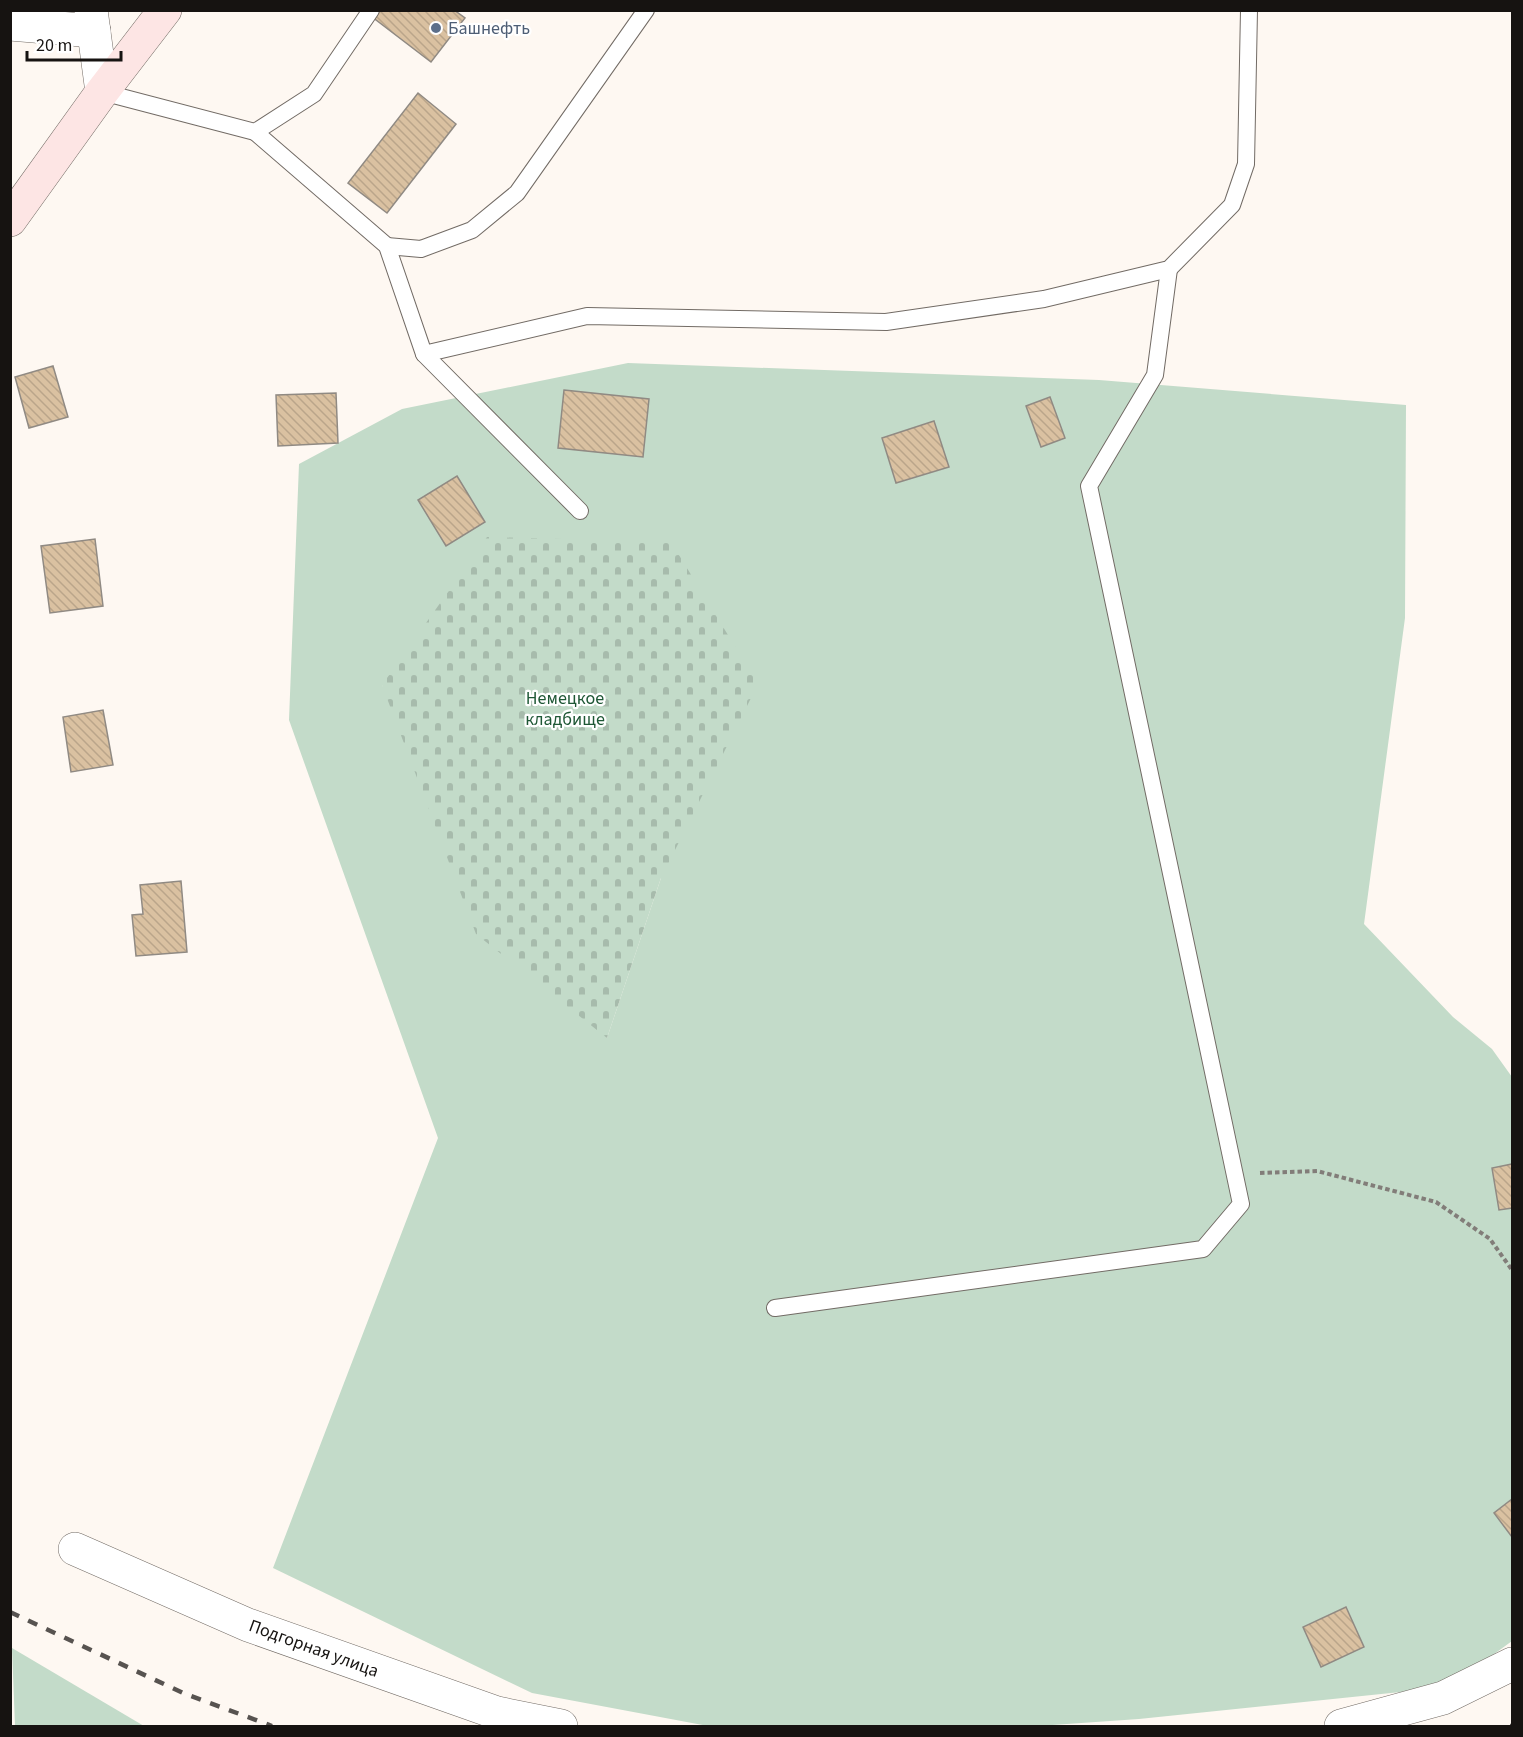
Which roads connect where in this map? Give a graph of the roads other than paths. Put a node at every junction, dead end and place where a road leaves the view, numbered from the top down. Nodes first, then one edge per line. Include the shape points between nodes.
1 (165, 10) edge
2 (371, 10) edge
3 (646, 10) edge
4 (1249, 10) edge
5 (92, 21) edge
6 (10, 24) edge
7 (102, 92) junction
8 (255, 132) junction
9 (10, 220) edge
10 (387, 246) junction
11 (1169, 268) junction
12 (424, 354) junction
13 (580, 511) dead end
14 (775, 1308) dead end
15 (75, 1549) dead end
16 (1512, 1664) edge
17 (561, 1726) edge
18 (1341, 1726) edge

1 - 7 main road
2 - 8 lane via 315,94
3 - 10 lane via 517,193 472,230 421,249
4 - 11 lane via 1246,164 1232,205
5 - 6 street
5 - 7 street
7 - 8 lane
7 - 9 main road
8 - 10 lane
10 - 12 lane
11 - 12 lane via 1044,299 886,322 587,316
11 - 14 lane via 1155,375 1089,486 1241,1204 1203,1249
12 - 13 lane
15 - 17 street, Подгорная улица via 248,1625 497,1713
16 - 18 street via 1443,1698

